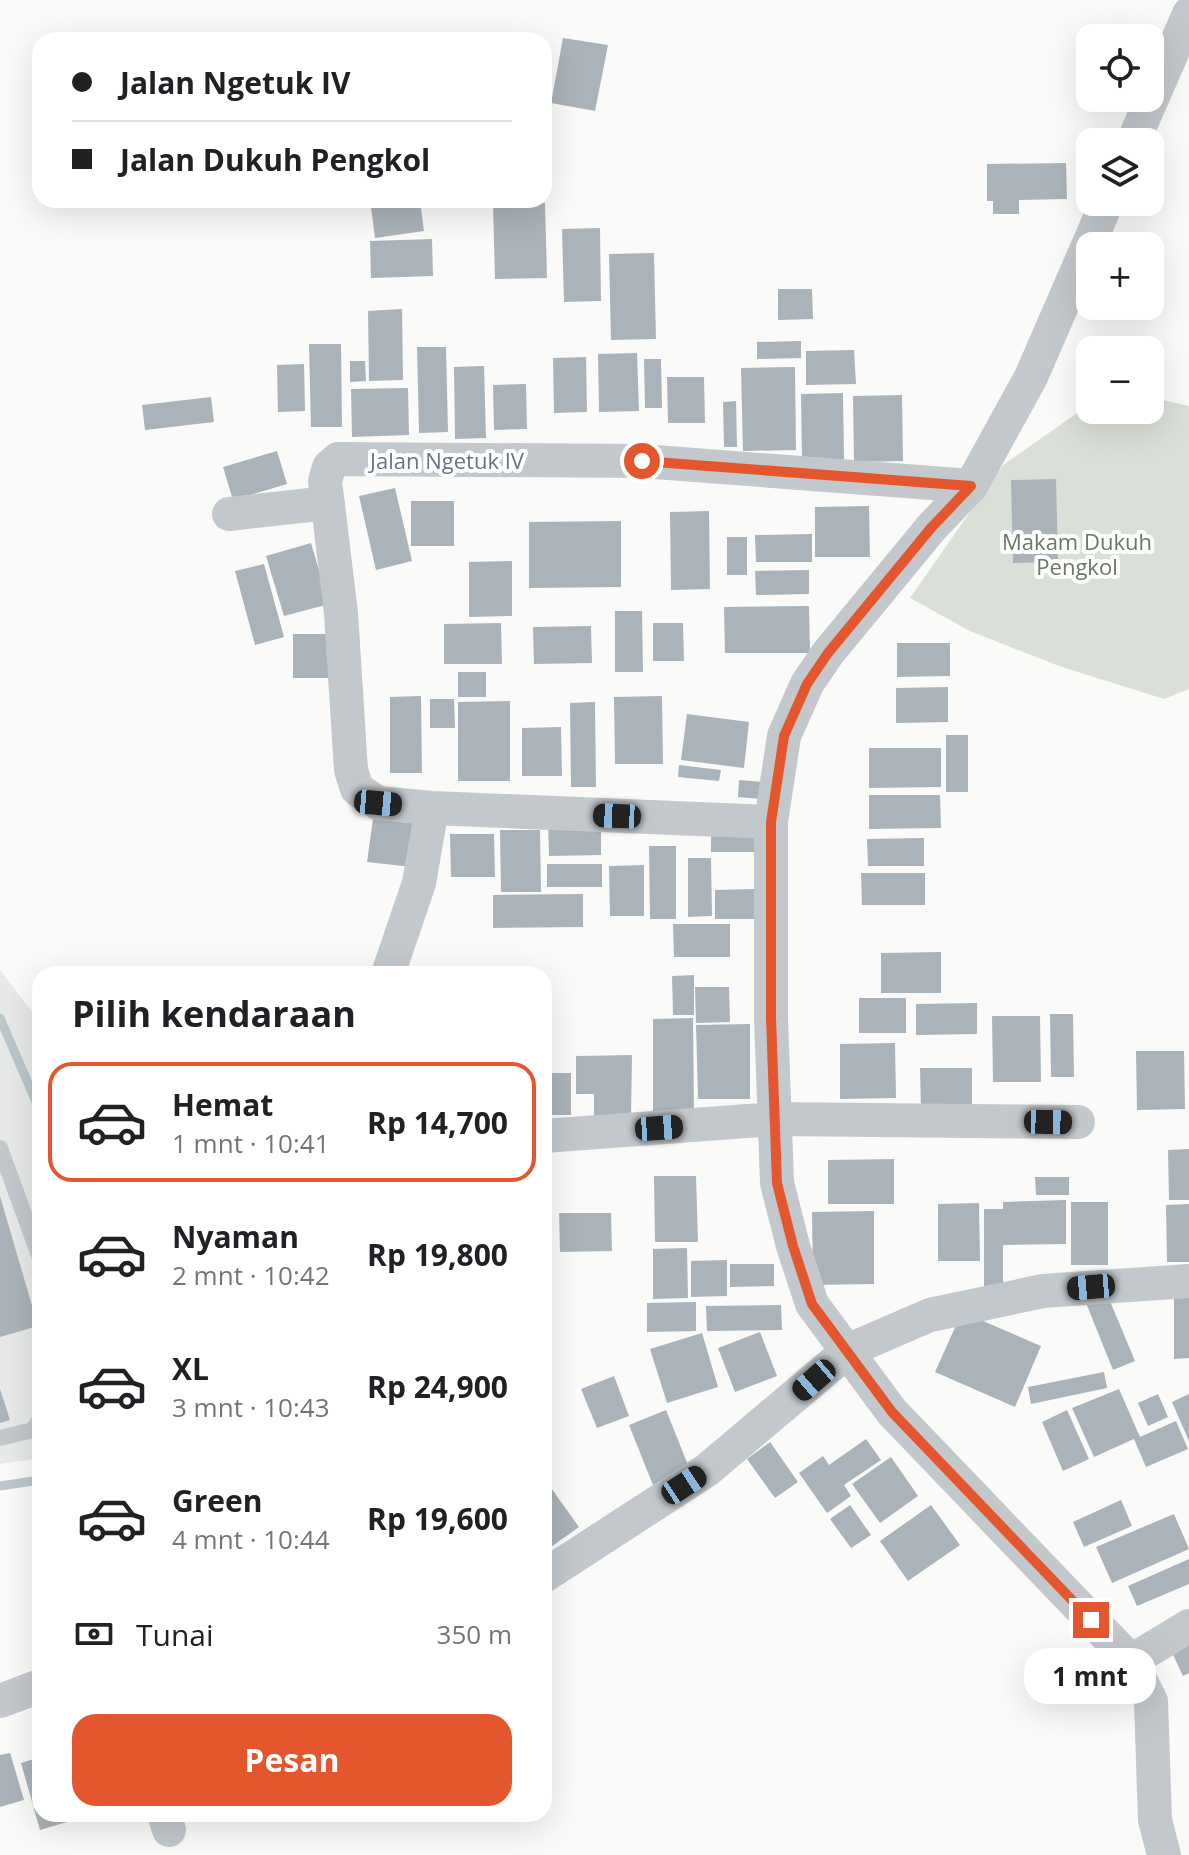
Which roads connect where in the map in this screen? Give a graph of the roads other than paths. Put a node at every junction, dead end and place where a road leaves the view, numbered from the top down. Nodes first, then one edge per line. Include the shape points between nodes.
1 (1189, 14) edge
2 (1139, 128) edge
3 (1101, 216) edge
4 (971, 486) junction
5 (328, 503) junction
6 (229, 514) dead end
7 (432, 808) junction
8 (771, 822) junction
9 (391, 966) edge
10 (774, 1119) junction
11 (1078, 1122) dead end
12 (552, 1135) edge
13 (0, 1148) edge
14 (32, 1236) edge
15 (1189, 1281) edge
16 (849, 1350) junction
17 (32, 1430) edge
18 (0, 1438) edge
19 (552, 1571) edge
20 (1189, 1626) edge
21 (1131, 1661) junction
22 (32, 1689) edge
23 (0, 1701) edge
24 (1164, 1855) edge

1 - 2 street
3 - 4 street via 1031,377
4 - 5 street, Jalan Ngetuk IV via 642,461 338,459 325,481
4 - 8 street via 931,528 807,684 784,736
5 - 6 street
5 - 7 street, Jalan Ngetuk IV via 351,770 357,789 378,803
7 - 8 street
7 - 9 street via 419,883
8 - 10 street
10 - 11 street
10 - 12 street
10 - 16 street via 777,1183 793,1246 812,1304
13 - 14 lane
15 - 16 street via 1043,1291 930,1315
16 - 19 street via 707,1470
16 - 21 street via 892,1412 940,1465
17 - 18 lane
20 - 21 street
21 - 24 street via 1151,1701 1155,1820
22 - 23 street

